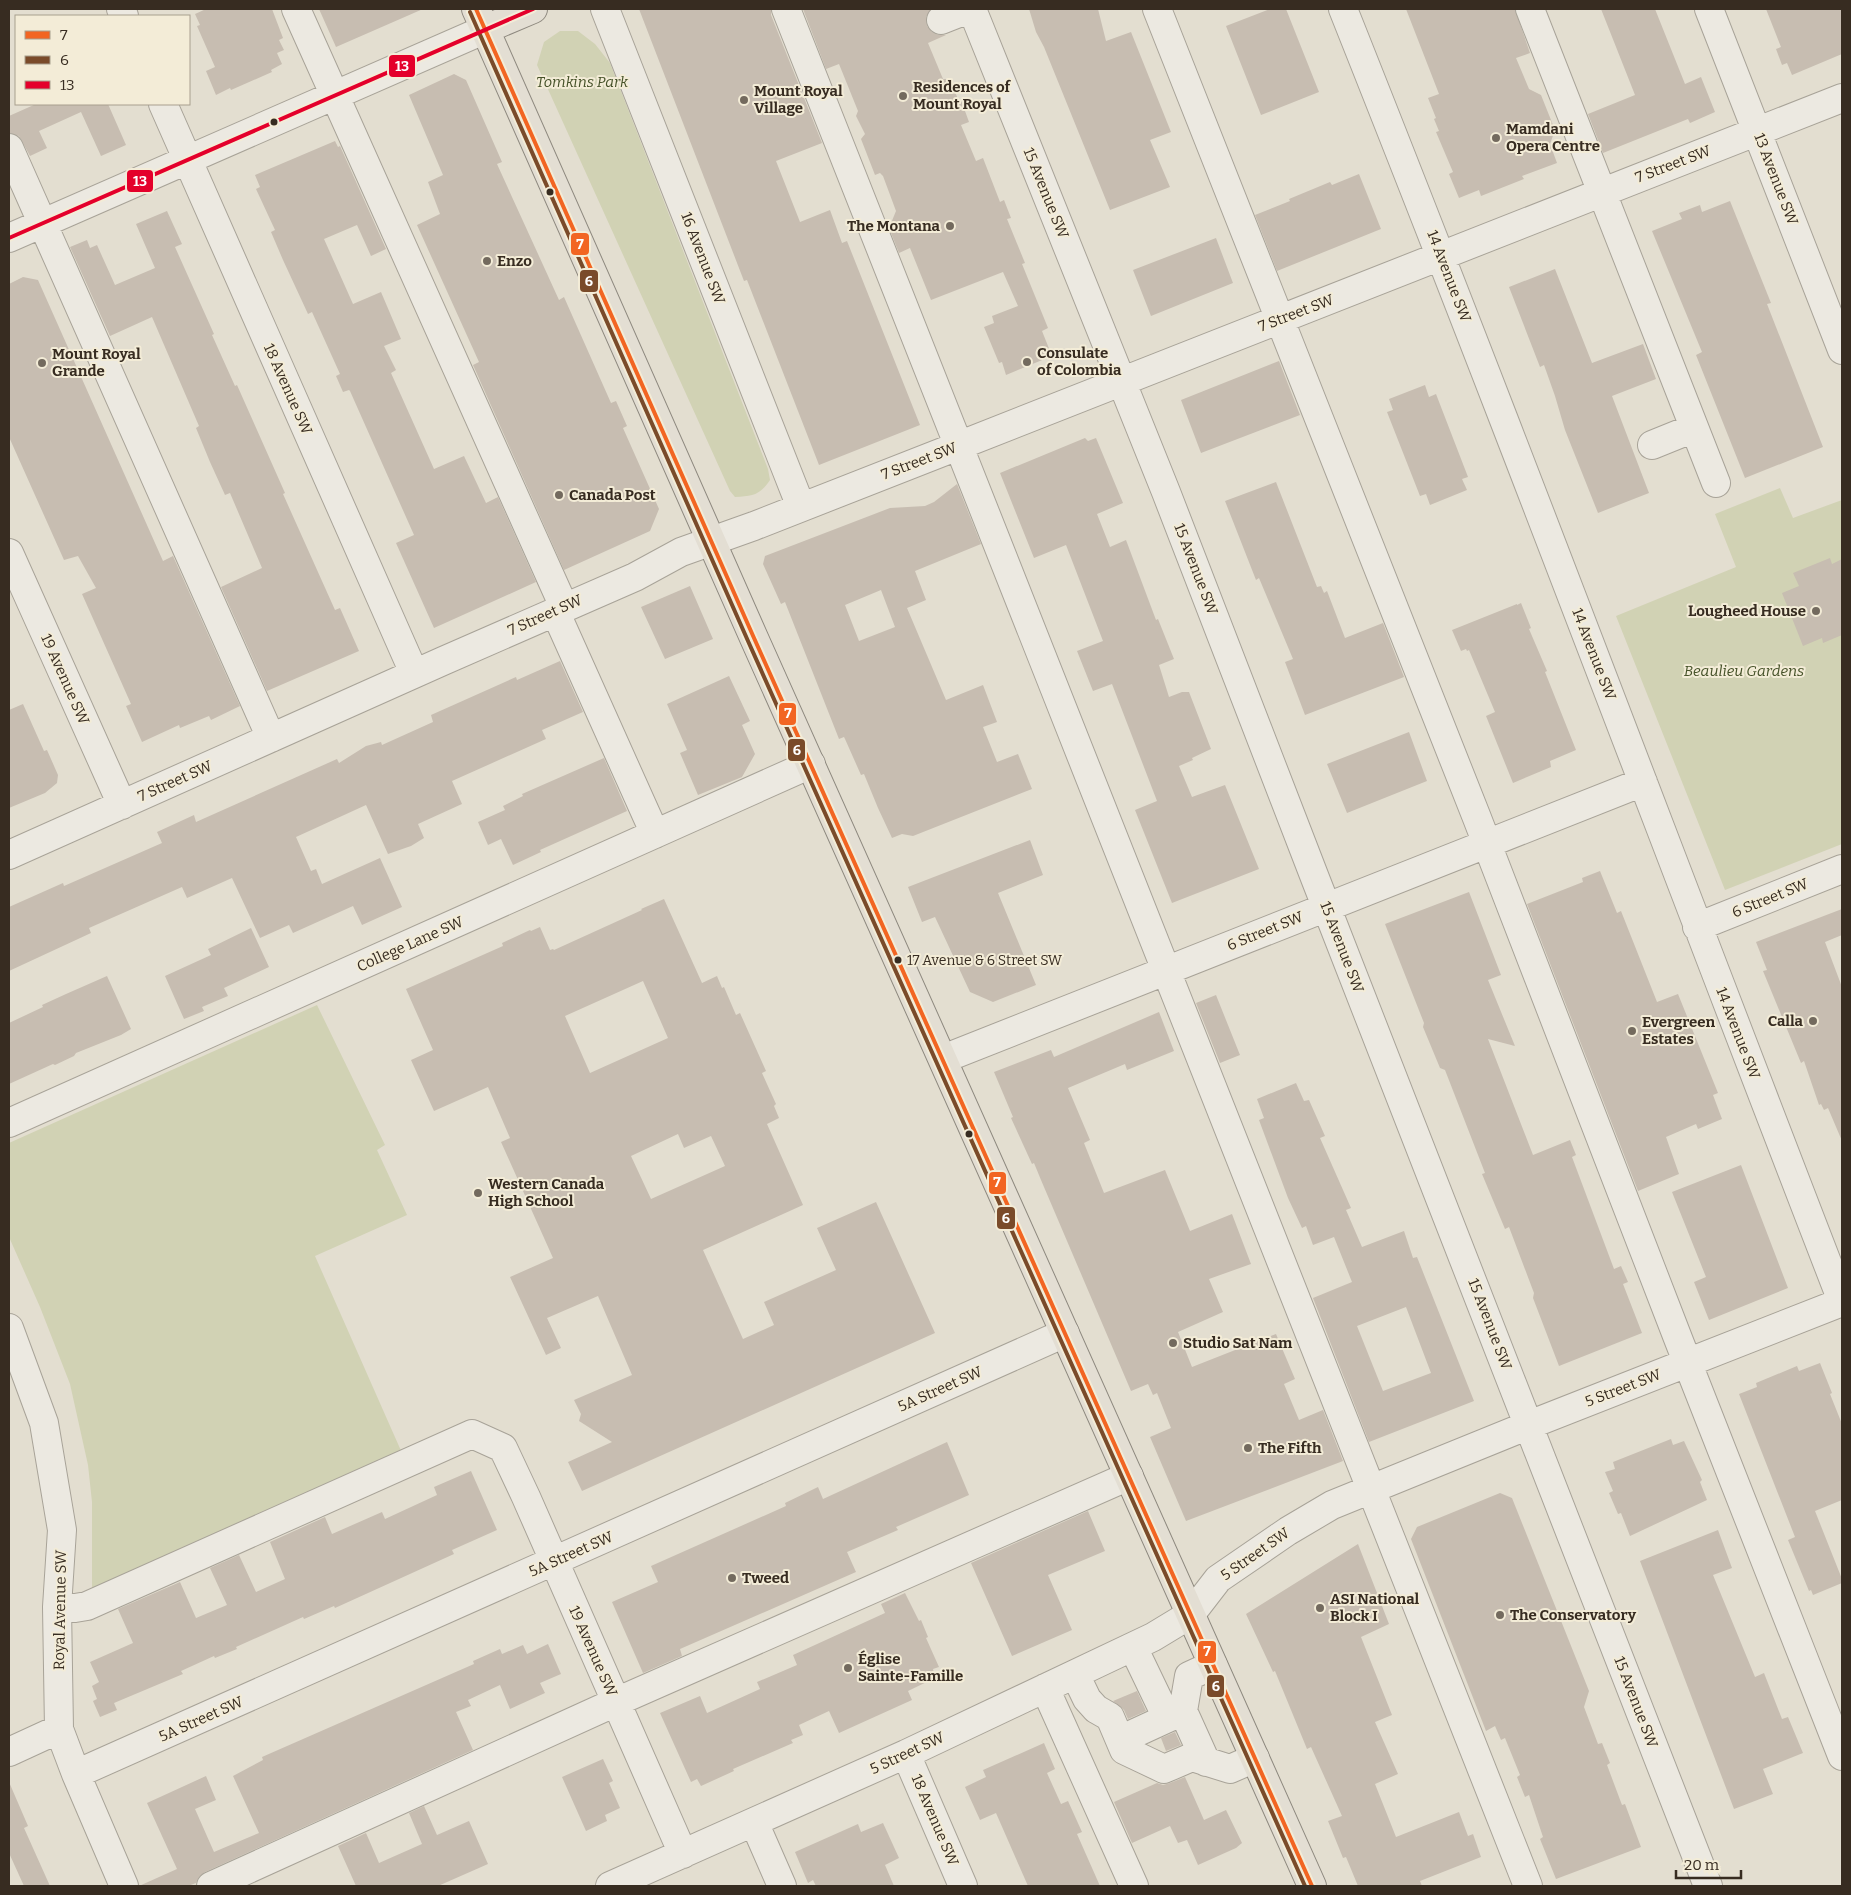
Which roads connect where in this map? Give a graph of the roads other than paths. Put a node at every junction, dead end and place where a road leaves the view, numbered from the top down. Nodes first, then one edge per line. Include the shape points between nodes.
1 (296, 9) edge
2 (533, 9) edge
3 (605, 9) edge
4 (786, 9) edge
5 (971, 9) edge
6 (1157, 9) edge
7 (1342, 9) edge
8 (1530, 9) edge
9 (1709, 9) edge
10 (481, 19) edge
11 (941, 20) dead end
12 (334, 94) junction
13 (1842, 98) edge
14 (163, 105) edge
15 (1757, 132) junction
16 (9, 148) edge
17 (187, 160) junction
18 (1602, 192) junction
19 (42, 224) junction
20 (9, 238) edge
21 (1441, 256) junction
22 (1279, 319) junction
23 (1842, 350) edge
24 (1122, 381) junction
25 (1694, 428) junction
26 (1652, 445) dead end
27 (958, 446) junction
28 (1716, 483) dead end
29 (801, 507) junction
30 (712, 541) junction
31 (9, 553) edge
32 (560, 609) junction
33 (414, 674) junction
34 (271, 738) junction
35 (811, 764) junction
36 (1643, 782) junction
37 (122, 805) junction
38 (655, 834) junction
39 (1487, 844) junction
40 (9, 855) edge
41 (1842, 869) edge
42 (1326, 907) junction
43 (1697, 927) junction
44 (1166, 970) junction
45 (943, 1059) junction
46 (9, 1123) edge
47 (1842, 1301) edge
48 (9, 1328) edge
49 (1065, 1333) junction
50 (1688, 1363) junction
51 (1529, 1425) junction
52 (1129, 1476) junction
53 (1371, 1489) junction
54 (554, 1562) junction
55 (57, 1608) junction
56 (1191, 1614) junction
57 (1133, 1647) junction
58 (1213, 1665) junction
59 (1075, 1674) junction
60 (1045, 1688) junction
61 (616, 1702) junction
62 (1175, 1714) junction
63 (59, 1729) junction
64 (1120, 1740) junction
65 (9, 1752) edge
66 (906, 1754) junction
67 (1842, 1756) edge
68 (1255, 1758) junction
69 (1206, 1762) junction
70 (76, 1774) junction
71 (754, 1822) junction
72 (683, 1854) junction
73 (124, 1886) edge
74 (211, 1886) edge
75 (610, 1886) edge
76 (782, 1886) edge
77 (963, 1886) edge
78 (1134, 1886) edge
79 (1312, 1886) edge
80 (1528, 1886) edge
81 (1708, 1886) edge

1 - 12 street
2 - 10 main road
3 - 29 street, 16 Avenue SW
4 - 27 street
5 - 11 street
5 - 24 street, 15 Avenue SW
6 - 22 street
7 - 21 street, 14 Avenue SW
8 - 18 street
9 - 15 street, 13 Avenue SW
10 - 12 street
10 - 30 main road
12 - 17 street
12 - 32 street
13 - 15 street, 7 Street SW
14 - 17 street, 18 Avenue SW
15 - 18 street, 7 Street SW
15 - 23 street, 13 Avenue SW
16 - 19 street
17 - 19 street
17 - 33 street, 18 Avenue SW
18 - 21 street, 7 Street SW
18 - 25 street
19 - 20 street
19 - 34 street
21 - 22 street, 7 Street SW
21 - 36 street, 14 Avenue SW
22 - 24 street, 7 Street SW
22 - 39 street
24 - 27 street, 7 Street SW
24 - 42 street, 15 Avenue SW
25 - 26 street
25 - 28 street
27 - 29 street, 7 Street SW
27 - 44 street
29 - 30 street, 7 Street SW
30 - 32 street, 7 Street SW via 681,552 635,577
30 - 35 main road
31 - 37 street, 19 Avenue SW
32 - 33 street, 7 Street SW
32 - 38 street
33 - 34 street, 7 Street SW
34 - 37 street, 7 Street SW
35 - 38 street, College Lane SW
35 - 45 main road
36 - 39 street, 6 Street SW
36 - 43 street, 14 Avenue SW
37 - 40 street, 7 Street SW
38 - 46 street, College Lane SW
39 - 42 street, 6 Street SW
39 - 50 street
41 - 43 street, 6 Street SW
42 - 44 street, 6 Street SW
42 - 51 street, 15 Avenue SW
43 - 47 street, 14 Avenue SW
44 - 45 street, 6 Street SW
44 - 53 street
45 - 49 main road
47 - 50 street, 5 Street SW
48 - 55 street, Royal Avenue SW via 44,1423 62,1530
49 - 52 main road
49 - 54 street, 5A Street SW
50 - 51 street, 5 Street SW
50 - 67 street
51 - 53 street, 5 Street SW
51 - 81 street, 15 Avenue SW
52 - 56 main road
52 - 61 street via 925,1573
53 - 56 street, 5 Street SW via 1288,1531 1224,1575
53 - 80 street
54 - 55 street, 19 Avenue SW via 503,1448 472,1434 87,1606
54 - 61 street, 19 Avenue SW
54 - 70 street, 5A Street SW
55 - 63 street, Royal Avenue SW
56 - 57 street, 5 Street SW
56 - 58 main road
57 - 59 street, 5 Street SW
57 - 62 street
58 - 62 street via 1189,1676
58 - 68 main road
59 - 60 street, 5 Street SW
59 - 64 street via 1087,1699 1110,1717
60 - 66 street, 5 Street SW
60 - 78 street
61 - 72 street, 19 Avenue SW
61 - 74 street
62 - 64 street
62 - 69 street
63 - 65 street
63 - 70 street, Royal Avenue SW
64 - 69 street via 1124,1750 1164,1769 1192,1757
66 - 71 street, 5 Street SW
66 - 77 street, 18 Avenue SW
68 - 69 street via 1230,1769
68 - 79 main road
70 - 73 street, Royal Avenue SW
71 - 72 street, 5 Street SW
71 - 76 street
72 - 75 street, 5 Street SW

